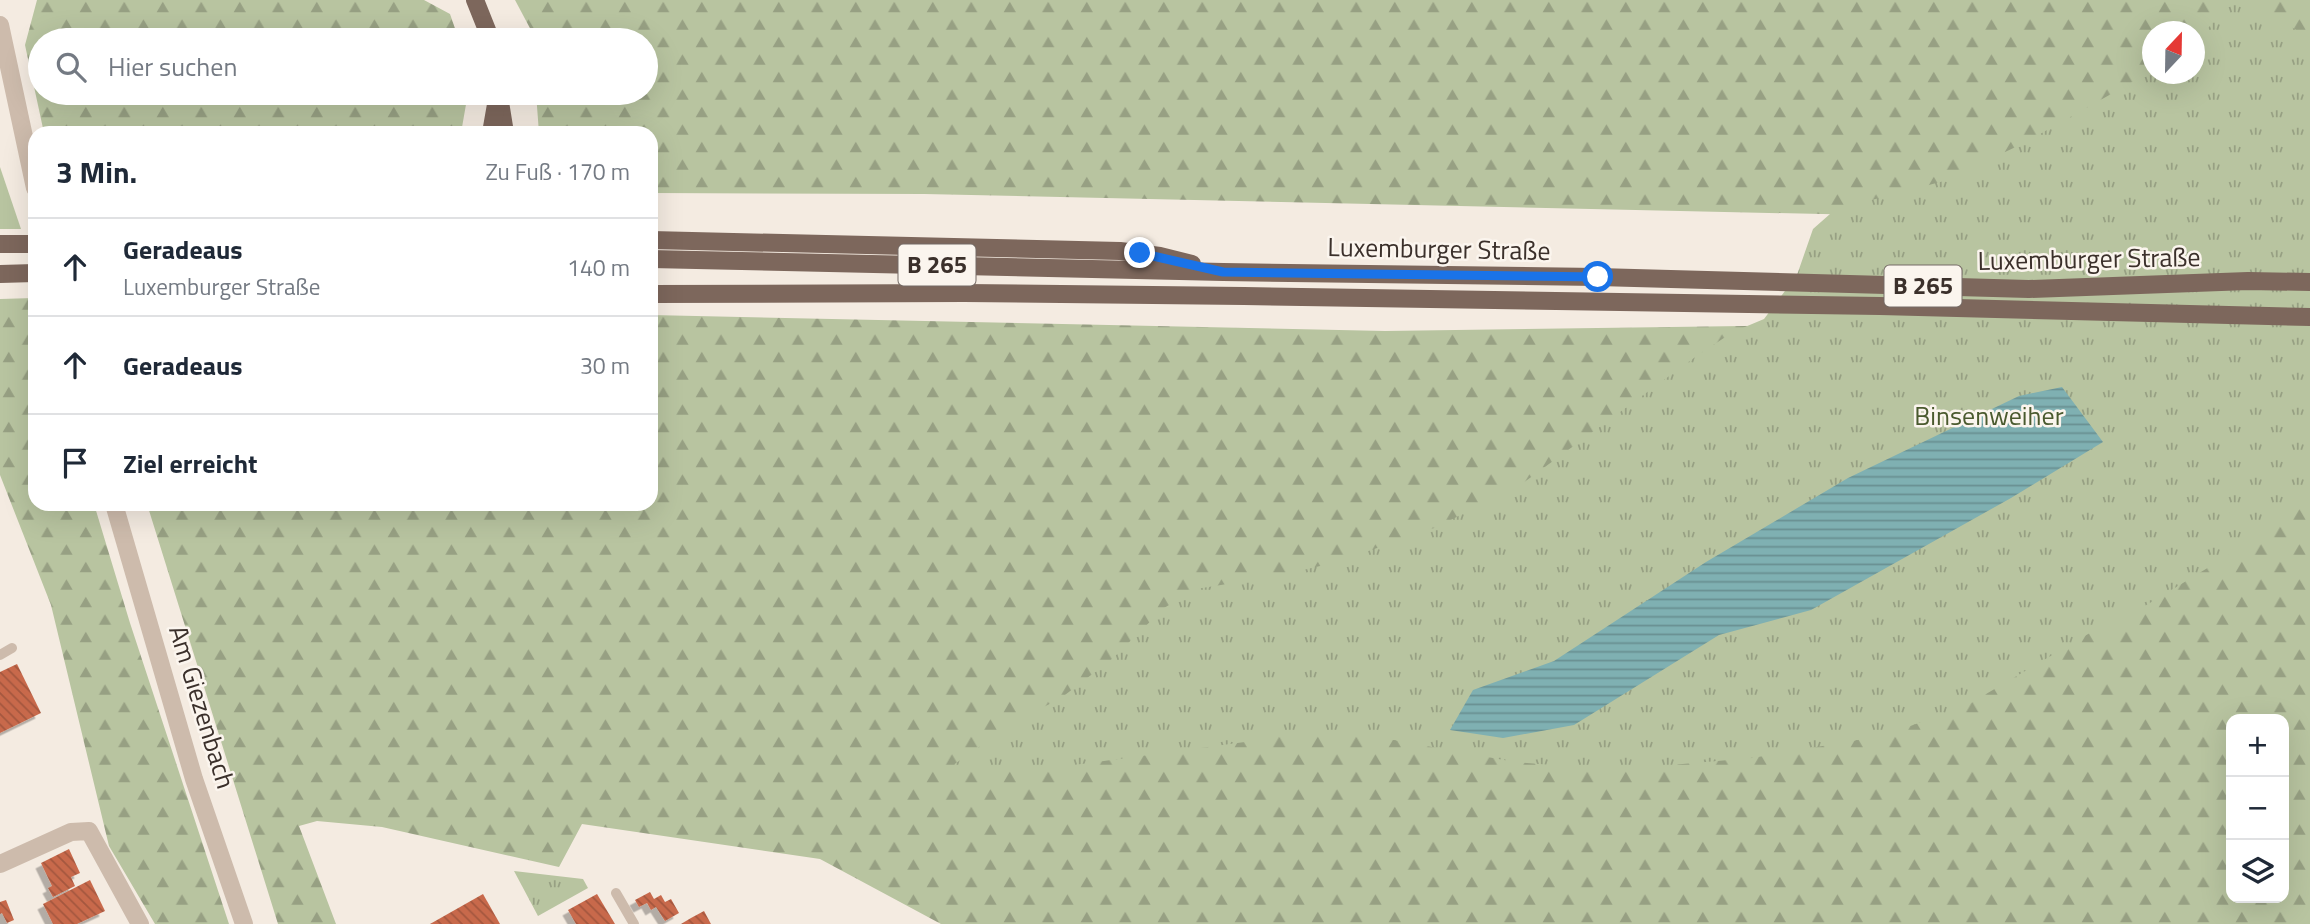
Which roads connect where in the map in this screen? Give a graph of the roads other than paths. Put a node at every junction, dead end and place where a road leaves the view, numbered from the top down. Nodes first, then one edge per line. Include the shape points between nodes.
1 (475, 0) edge
2 (0, 25) edge
3 (486, 28) edge
4 (496, 105) edge
5 (500, 105) edge
6 (492, 126) edge
7 (504, 126) edge
8 (28, 155) edge
9 (658, 240) edge
10 (0, 244) edge
11 (28, 244) edge
12 (658, 259) edge
13 (1223, 272) junction
14 (28, 273) edge
15 (0, 274) edge
16 (2310, 282) edge
17 (28, 284) edge
18 (0, 285) edge
19 (658, 289) edge
20 (658, 294) edge
21 (681, 295) junction
22 (2310, 317) edge
23 (116, 511) edge
24 (12, 648) dead end
25 (0, 655) edge
26 (0, 864) edge
27 (616, 893) dead end
28 (140, 924) edge
29 (244, 924) edge
30 (634, 924) edge

1 - 3 main road
2 - 8 street
4 - 6 main road
5 - 7 main road
9 - 13 main road via 1120,251
10 - 11 main road
12 - 13 main road, Luxemburger Straße / B 265
13 - 16 main road, Luxemburger Straße / B 265 via 2029,289
14 - 15 main road
17 - 18 main road
19 - 21 main road
20 - 21 main road, B 265
21 - 22 main road, Luxemburger Straße / B 265 via 977,293
23 - 29 street, Am Giezenbach via 194,779
24 - 25 lane
26 - 28 street via 71,832 89,831
27 - 30 lane

